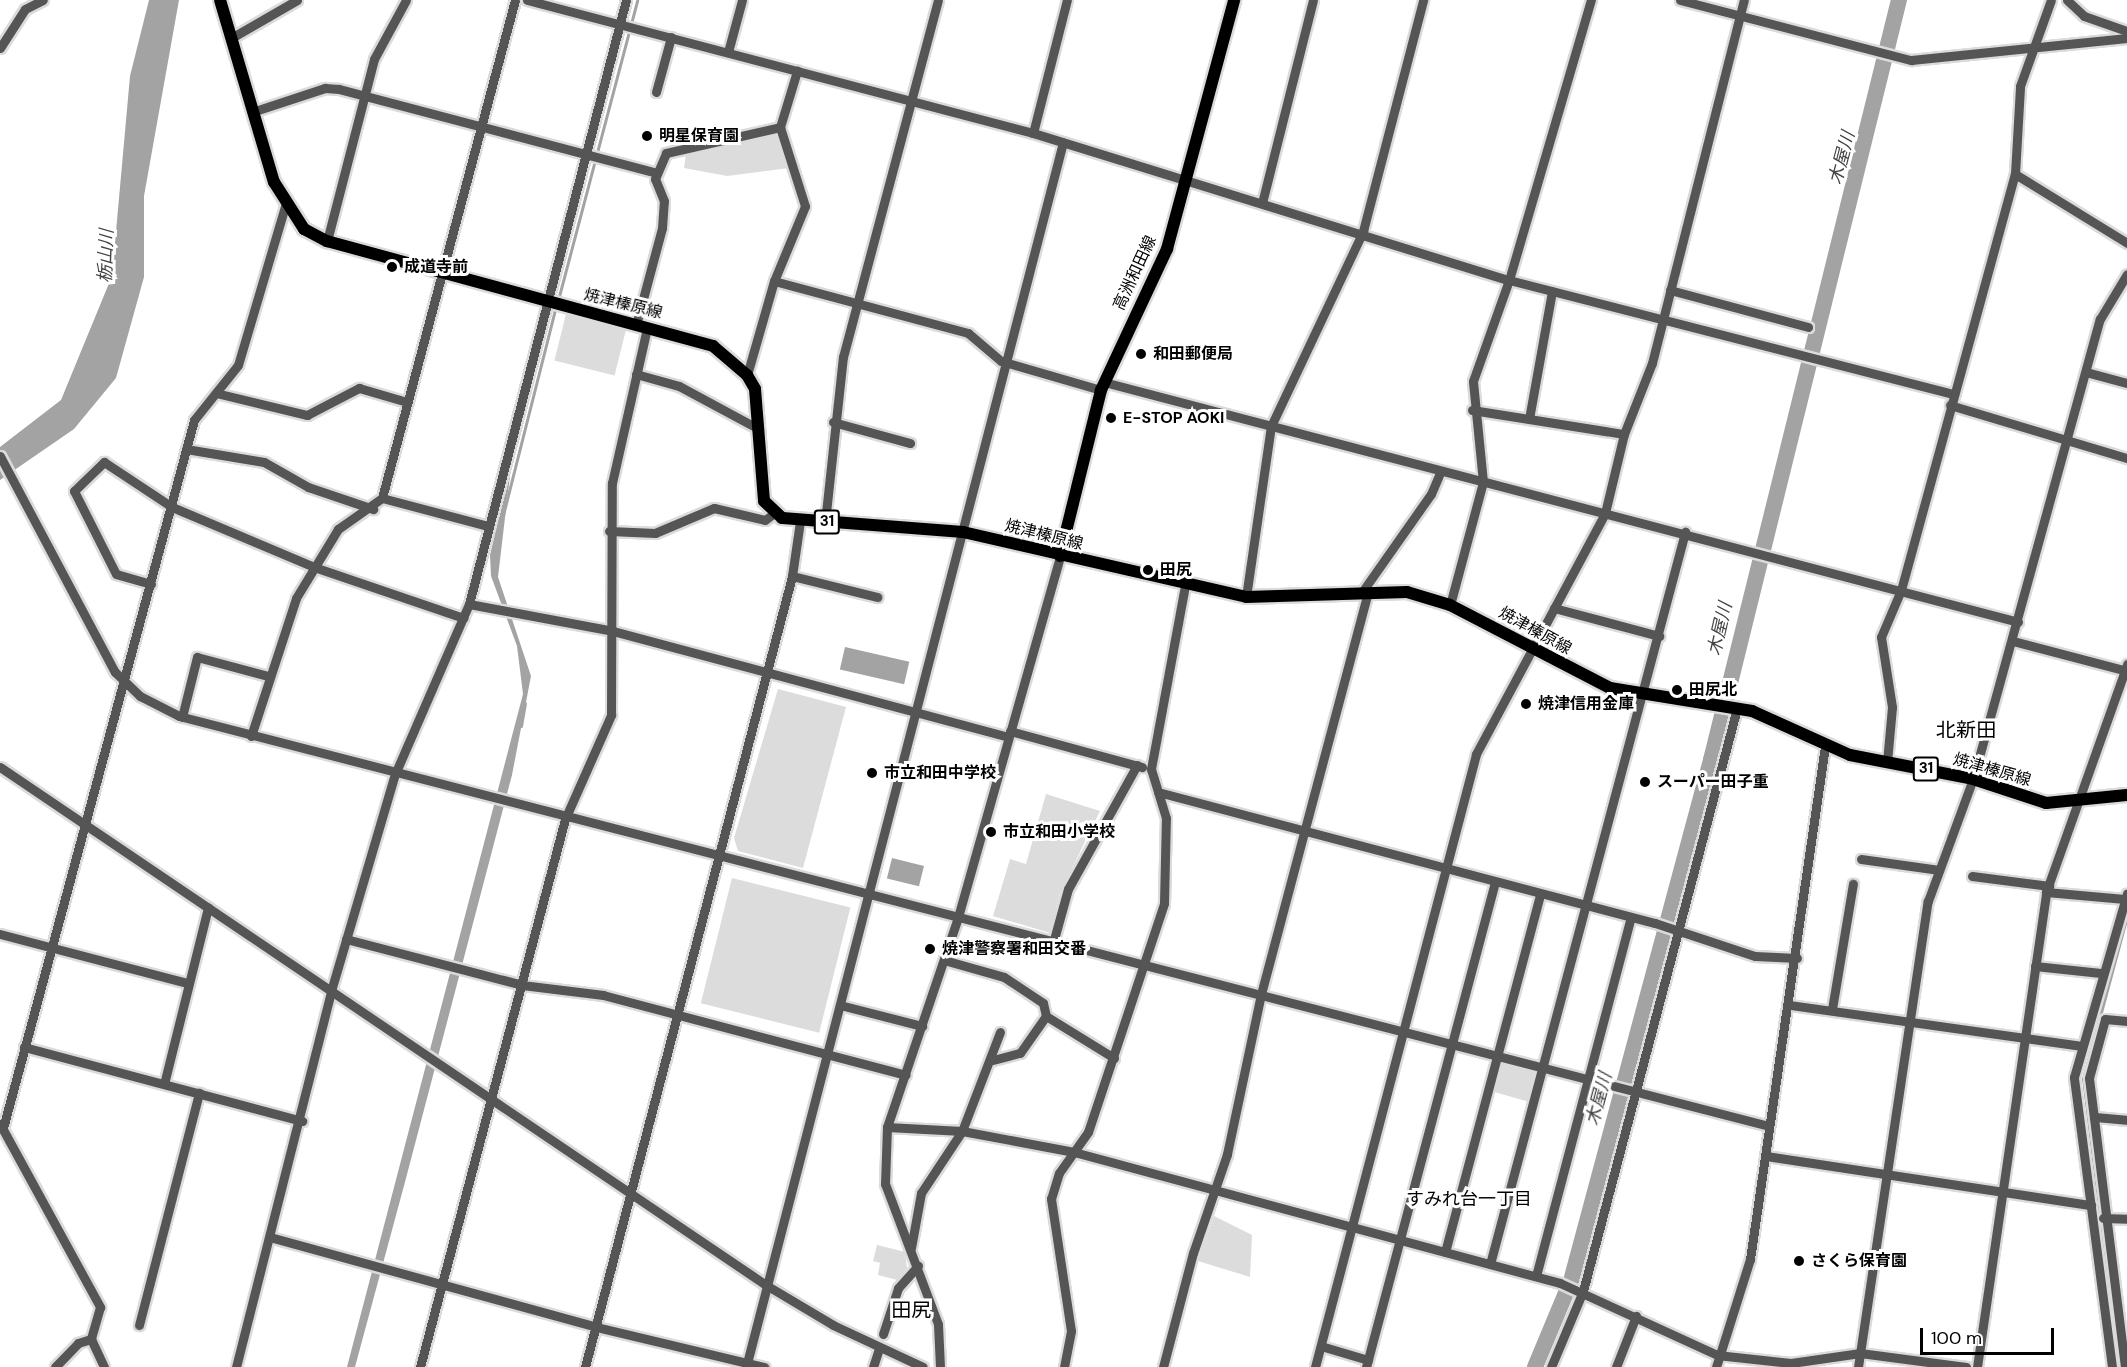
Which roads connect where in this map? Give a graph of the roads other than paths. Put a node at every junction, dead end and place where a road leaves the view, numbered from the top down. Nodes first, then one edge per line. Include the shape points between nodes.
1 (43, 0) edge
2 (220, 0) edge
3 (297, 0) edge
4 (406, 0) edge
5 (515, 0) edge
6 (526, 0) edge
7 (626, 0) edge
8 (742, 0) edge
9 (938, 0) edge
10 (1067, 0) edge
11 (1234, 0) edge
12 (1313, 0) edge
13 (1423, 0) edge
14 (1591, 0) edge
15 (1680, 0) edge
16 (1744, 0) edge
17 (2051, 0) edge
18 (2067, 0) edge
19 (1740, 15) junction
20 (619, 24) junction
21 (2127, 32) edge
22 (234, 37) junction
23 (671, 37) junction
24 (2127, 38) edge
25 (0, 48) edge
26 (2031, 50) junction
27 (729, 52) junction
28 (797, 71) junction
29 (656, 92) dead end
30 (365, 96) junction
31 (911, 100) junction
32 (255, 111) junction
33 (480, 127) junction
34 (780, 127) junction
35 (1033, 133) junction
36 (1063, 142) junction
37 (586, 155) junction
38 (656, 173) junction
39 (2015, 174) junction
40 (1185, 183) junction
41 (1262, 203) junction
42 (285, 206) junction
43 (1363, 231) junction
44 (327, 241) junction
45 (2127, 243) edge
46 (441, 273) junction
47 (2127, 274) edge
48 (1509, 280) junction
49 (774, 281) junction
50 (1670, 290) junction
51 (1551, 291) junction
52 (546, 302) junction
53 (857, 303) junction
54 (1663, 319) junction
55 (641, 327) junction
56 (1808, 327) dead end
57 (1006, 363) junction
58 (2086, 372) junction
59 (636, 374) junction
60 (747, 375) junction
61 (2127, 383) edge
62 (1103, 386) junction
63 (216, 393) junction
64 (1953, 394) junction
65 (407, 402) junction
66 (1950, 405) junction
67 (1472, 410) junction
68 (1528, 419) junction
69 (833, 422) junction
70 (1270, 426) junction
71 (759, 429) junction
72 (1624, 434) junction
73 (2066, 440) junction
74 (910, 443) dead end
75 (186, 449) junction
76 (0, 456) edge
77 (2127, 458) edge
78 (1441, 471) junction
79 (1483, 482) junction
80 (382, 498) junction
81 (172, 507) junction
82 (373, 509) junction
83 (1605, 513) junction
84 (773, 514) junction
85 (800, 521) junction
86 (825, 522) junction
87 (488, 526) junction
88 (609, 531) junction
89 (963, 532) junction
90 (1685, 532) junction
91 (1060, 556) junction
92 (314, 567) junction
93 (792, 576) junction
94 (151, 584) junction
95 (1185, 586) junction
96 (1901, 590) junction
97 (1365, 592) junction
98 (877, 597) dead end
99 (1246, 597) junction
100 (469, 604) junction
101 (1450, 605) junction
102 (1554, 608) junction
103 (464, 618) junction
104 (2018, 622) junction
105 (613, 632) junction
106 (1659, 636) junction
107 (2013, 641) junction
108 (1533, 647) junction
109 (2126, 669) edge
110 (766, 672) junction
111 (268, 676) junction
112 (125, 681) junction
113 (1643, 694) junction
114 (1734, 708) junction
115 (917, 711) junction
116 (182, 717) junction
117 (1009, 734) junction
118 (251, 736) junction
119 (1825, 746) junction
120 (1887, 762) junction
121 (1137, 765) junction
122 (0, 767) edge
123 (1151, 769) junction
124 (395, 774) junction
125 (1974, 779) junction
126 (1158, 792) junction
127 (2127, 795) edge
128 (2081, 803) junction
129 (565, 819) junction
130 (87, 824) junction
131 (1304, 831) junction
132 (1861, 859) dead end
133 (718, 860) junction
134 (1446, 869) junction
135 (1939, 870) junction
136 (1972, 876) dead end
137 (1495, 882) junction
138 (1852, 884) dead end
139 (2048, 889) junction
140 (1540, 894) junction
141 (2126, 896) edge
142 (867, 898) junction
143 (1588, 905) junction
144 (208, 906) junction
145 (957, 917) junction
146 (1631, 917) junction
147 (1674, 929) junction
148 (0, 934) edge
149 (346, 939) junction
150 (1053, 943) junction
151 (55, 948) junction
152 (1797, 958) junction
153 (944, 960) junction
154 (2035, 966) junction
155 (1147, 967) junction
156 (2101, 973) junction
157 (187, 983) junction
158 (522, 985) junction
159 (331, 991) junction
160 (1261, 994) junction
161 (840, 1005) junction
162 (1790, 1005) junction
163 (1832, 1010) junction
164 (676, 1013) junction
165 (1046, 1016) junction
166 (1909, 1021) junction
167 (2127, 1021) edge
168 (922, 1026) junction
169 (1403, 1030) junction
170 (1000, 1032) dead end
171 (2025, 1038) junction
172 (1452, 1043) junction
173 (2081, 1046) junction
174 (24, 1047) junction
175 (828, 1054) junction
176 (1497, 1055) junction
177 (1114, 1058) junction
178 (993, 1060) junction
179 (1542, 1068) junction
180 (906, 1075) junction
181 (1588, 1080) junction
182 (164, 1084) junction
183 (199, 1093) junction
184 (1636, 1093) junction
185 (490, 1098) junction
186 (2094, 1117) junction
187 (2127, 1120) edge
188 (302, 1121) junction
189 (2, 1126) edge
190 (1769, 1126) junction
191 (887, 1127) junction
192 (962, 1131) junction
193 (1074, 1152) junction
194 (1766, 1156) junction
195 (1887, 1173) junction
196 (1216, 1190) junction
197 (2002, 1191) junction
198 (630, 1197) junction
199 (2091, 1205) junction
200 (2106, 1217) junction
201 (2094, 1219) junction
202 (2127, 1219) edge
203 (1352, 1226) junction
204 (270, 1237) junction
205 (1400, 1239) junction
206 (911, 1248) junction
207 (1445, 1251) junction
208 (1490, 1264) junction
209 (918, 1266) junction
210 (1536, 1276) junction
211 (442, 1282) junction
212 (766, 1285) junction
213 (1583, 1290) junction
214 (2123, 1297) edge
215 (1636, 1316) junction
216 (139, 1325) dead end
217 (596, 1327) junction
218 (883, 1334) dead end
219 (91, 1339) junction
220 (1321, 1346) junction
221 (879, 1347) junction
222 (2125, 1349) edge
223 (1860, 1353) junction
224 (1717, 1355) junction
225 (1367, 1363) edge
226 (746, 1365) edge
227 (55, 1367) edge
228 (104, 1367) edge
229 (236, 1367) edge
230 (420, 1367) edge
231 (585, 1367) edge
232 (764, 1367) edge
233 (873, 1367) edge
234 (923, 1367) edge
235 (940, 1367) edge
236 (1064, 1367) edge
237 (1162, 1367) edge
238 (1315, 1367) edge
239 (1551, 1367) edge
240 (1616, 1367) edge
241 (1716, 1367) edge
242 (1858, 1367) edge
243 (1966, 1367) edge
244 (1977, 1367) edge
245 (2112, 1367) edge
246 (2126, 1367) edge

1 - 25 street via 25,9
2 - 22 main road, 焼津榛原線
3 - 22 street
4 - 30 street via 381,39
5 - 33 street
6 - 20 street
7 - 20 street
8 - 27 street
9 - 31 street
10 - 35 street
11 - 40 main road, 高洲和田線
12 - 41 street
13 - 43 street
14 - 48 street
15 - 19 street
16 - 19 street
17 - 26 street
18 - 21 street via 2084,16
19 - 26 street via 1894,57 1929,60
19 - 50 street
20 - 23 street
20 - 37 street
22 - 32 main road, 焼津榛原線
23 - 27 street
23 - 29 street
24 - 26 street
26 - 39 street via 2020,86
27 - 28 street
28 - 31 street
28 - 34 street
30 - 32 street via 325,88
30 - 33 street
30 - 44 street
31 - 35 street
31 - 53 street
32 - 42 main road, 焼津榛原線
33 - 37 street
33 - 46 street
34 - 38 street via 666,153
34 - 49 street via 805,206
35 - 36 street
36 - 40 street
36 - 57 street
37 - 38 street
37 - 52 street
38 - 55 street via 664,201 662,228
39 - 45 street
39 - 64 street
40 - 41 street
40 - 62 main road, 高洲和田線 via 1167,249
41 - 43 street
42 - 44 main road, 焼津榛原線 via 304,229
42 - 63 street via 238,365
43 - 48 street
43 - 70 street
44 - 46 main road, 焼津榛原線
46 - 52 main road, 焼津榛原線
46 - 65 street
47 - 58 street via 2100,319
48 - 51 street
48 - 67 street via 1473,381
49 - 53 street
49 - 60 street
50 - 54 street
50 - 56 street
51 - 54 street
51 - 68 street
52 - 55 main road, 焼津榛原線
52 - 87 street
53 - 57 street via 968,333
53 - 69 street
54 - 64 street
54 - 72 street
55 - 59 street
55 - 60 main road, 焼津榛原線 via 705,343
57 - 62 street
57 - 89 street
58 - 61 street
58 - 73 street
59 - 71 street via 679,386
59 - 88 street via 612,483
60 - 71 main road via 759,407
62 - 70 street
62 - 91 main road, 高洲和田線
63 - 65 street via 307,415 358,388
63 - 75 street via 194,420
64 - 66 street
65 - 80 street
66 - 73 street
66 - 96 street
67 - 68 street
67 - 79 street
68 - 72 street
69 - 74 street
69 - 86 street
70 - 78 street
70 - 99 street
71 - 84 main road via 760,477
72 - 83 street
73 - 77 street
73 - 104 street
75 - 81 street
75 - 82 street via 264,462 308,487
76 - 112 street via 106,658
78 - 79 street
78 - 97 street via 1431,494
79 - 83 street
79 - 101 street
80 - 82 street
80 - 87 street
81 - 92 street
81 - 94 street
81 - 94 street via 104,462 74,491 116,574
82 - 92 street via 338,529
83 - 90 street
83 - 102 street
84 - 85 main road, 焼津榛原線 / 31
84 - 88 street via 765,520 714,508 655,533
85 - 86 main road, 焼津榛原線 / 31
85 - 93 street
86 - 89 main road, 焼津榛原線 / 31
87 - 100 street
88 - 105 street
89 - 91 main road, 焼津榛原線 / 31
89 - 115 street
90 - 96 street
90 - 106 street
91 - 95 main road, 焼津榛原線 / 31
91 - 117 street
92 - 103 street
92 - 111 street via 283,626
93 - 98 street
93 - 110 street
94 - 112 street
95 - 99 main road, 焼津榛原線 / 31
95 - 123 street
96 - 104 street
96 - 120 street via 1880,650 1891,682
97 - 99 main road, 焼津榛原線 / 31
97 - 101 main road, 焼津榛原線 / 31 via 1407,592
97 - 131 street
100 - 103 street
100 - 105 street
101 - 108 main road, 焼津榛原線 / 31
102 - 106 street
102 - 108 street
103 - 124 street
104 - 107 street
105 - 110 street
105 - 129 street via 611,715
106 - 113 street
107 - 109 street
107 - 125 street
108 - 113 main road, 焼津榛原線 / 31 via 1579,675
108 - 134 street via 1487,725
109 - 128 street
110 - 115 street
110 - 133 street
111 - 116 street via 196,657
111 - 118 street
112 - 116 street via 158,708
112 - 130 street
113 - 114 main road, 焼津榛原線 / 31
113 - 143 street
114 - 119 main road, 焼津榛原線 / 31 via 1768,716
114 - 147 street
115 - 117 street
115 - 142 street
116 - 118 street
117 - 121 street
117 - 145 street
118 - 124 street
119 - 120 main road, 焼津榛原線 / 31
119 - 152 street
120 - 125 main road, 焼津榛原線 / 31
121 - 123 street
121 - 150 street via 1068,890
122 - 130 street
123 - 126 street
124 - 129 street
124 - 149 street
125 - 128 main road, 焼津榛原線 / 31 via 2046,803
125 - 135 street
126 - 131 street
126 - 155 street via 1166,818 1164,903
127 - 128 main road, 焼津榛原線 / 31
128 - 139 street
129 - 133 street
129 - 158 street
130 - 144 street
130 - 151 street
131 - 134 street
131 - 160 street
132 - 135 street
133 - 142 street
133 - 164 street
134 - 137 street
134 - 169 street
135 - 166 street via 1928,901
136 - 139 street
137 - 140 street
137 - 172 street
138 - 163 street
139 - 141 street
139 - 154 street
140 - 143 street
140 - 176 street
141 - 156 street
142 - 145 street
142 - 161 street
143 - 146 street
143 - 179 street
144 - 157 street
144 - 159 street
145 - 150 street
145 - 153 street
146 - 147 street
146 - 181 street
147 - 152 street via 1755,956
147 - 184 street
148 - 151 street
149 - 158 street
149 - 159 street
150 - 155 street
151 - 157 street
151 - 174 street
152 - 162 street
153 - 165 street via 1004,977 1043,1003
153 - 168 street
154 - 156 street
154 - 171 street
155 - 160 street
155 - 177 street
156 - 173 street
157 - 182 street
158 - 164 street via 603,995
158 - 185 street
159 - 185 street
159 - 188 street
160 - 169 street
160 - 196 street
161 - 168 street
161 - 175 street
162 - 163 street
162 - 190 street
163 - 166 street
164 - 175 street
164 - 198 street
165 - 177 street
165 - 178 street via 1020,1053
166 - 171 street
166 - 195 street
167 - 186 street via 2105,1019 2090,1065
168 - 180 street
169 - 172 street
169 - 203 street
170 - 178 street
171 - 173 street
171 - 197 street
172 - 176 street
172 - 205 street
173 - 199 street via 2075,1095
174 - 182 street
174 - 189 street
175 - 180 street
175 - 212 street
176 - 179 street
176 - 207 street
177 - 193 street via 1088,1132
178 - 192 street
179 - 181 street
179 - 208 street
180 - 191 street
181 - 184 street
181 - 210 street
182 - 183 street
183 - 188 street
183 - 216 street
184 - 190 street
184 - 213 street
185 - 198 street
185 - 211 street
186 - 187 street
186 - 200 street
188 - 204 street
189 - 219 street via 100,1307
190 - 194 street
191 - 192 street
191 - 206 street via 885,1184
192 - 193 street
192 - 206 street via 921,1193
193 - 196 street
193 - 236 street via 1051,1199 1071,1332
194 - 195 street
194 - 224 street via 1750,1259
195 - 197 street
195 - 223 street
196 - 203 street
196 - 237 street
197 - 199 street
197 - 244 street
198 - 212 street
198 - 217 street
199 - 201 street
200 - 201 street
200 - 202 street
200 - 214 street
201 - 245 street
203 - 205 street
203 - 220 street
204 - 211 street via 384,1270
204 - 229 street
205 - 207 street
205 - 225 street
206 - 209 street
207 - 208 street
208 - 210 street
209 - 218 street via 898,1288
209 - 235 street via 939,1324
210 - 213 street
211 - 217 street
211 - 230 street
212 - 221 street
212 - 226 street
213 - 215 street
213 - 239 street
214 - 222 street
215 - 224 street
215 - 240 street
217 - 226 street
217 - 231 street
219 - 227 street via 78,1343
219 - 228 street
220 - 225 street
220 - 238 street
221 - 233 street
221 - 234 street
222 - 246 street
223 - 224 street via 1791,1363
223 - 242 street
223 - 243 street
224 - 241 street
226 - 232 street

